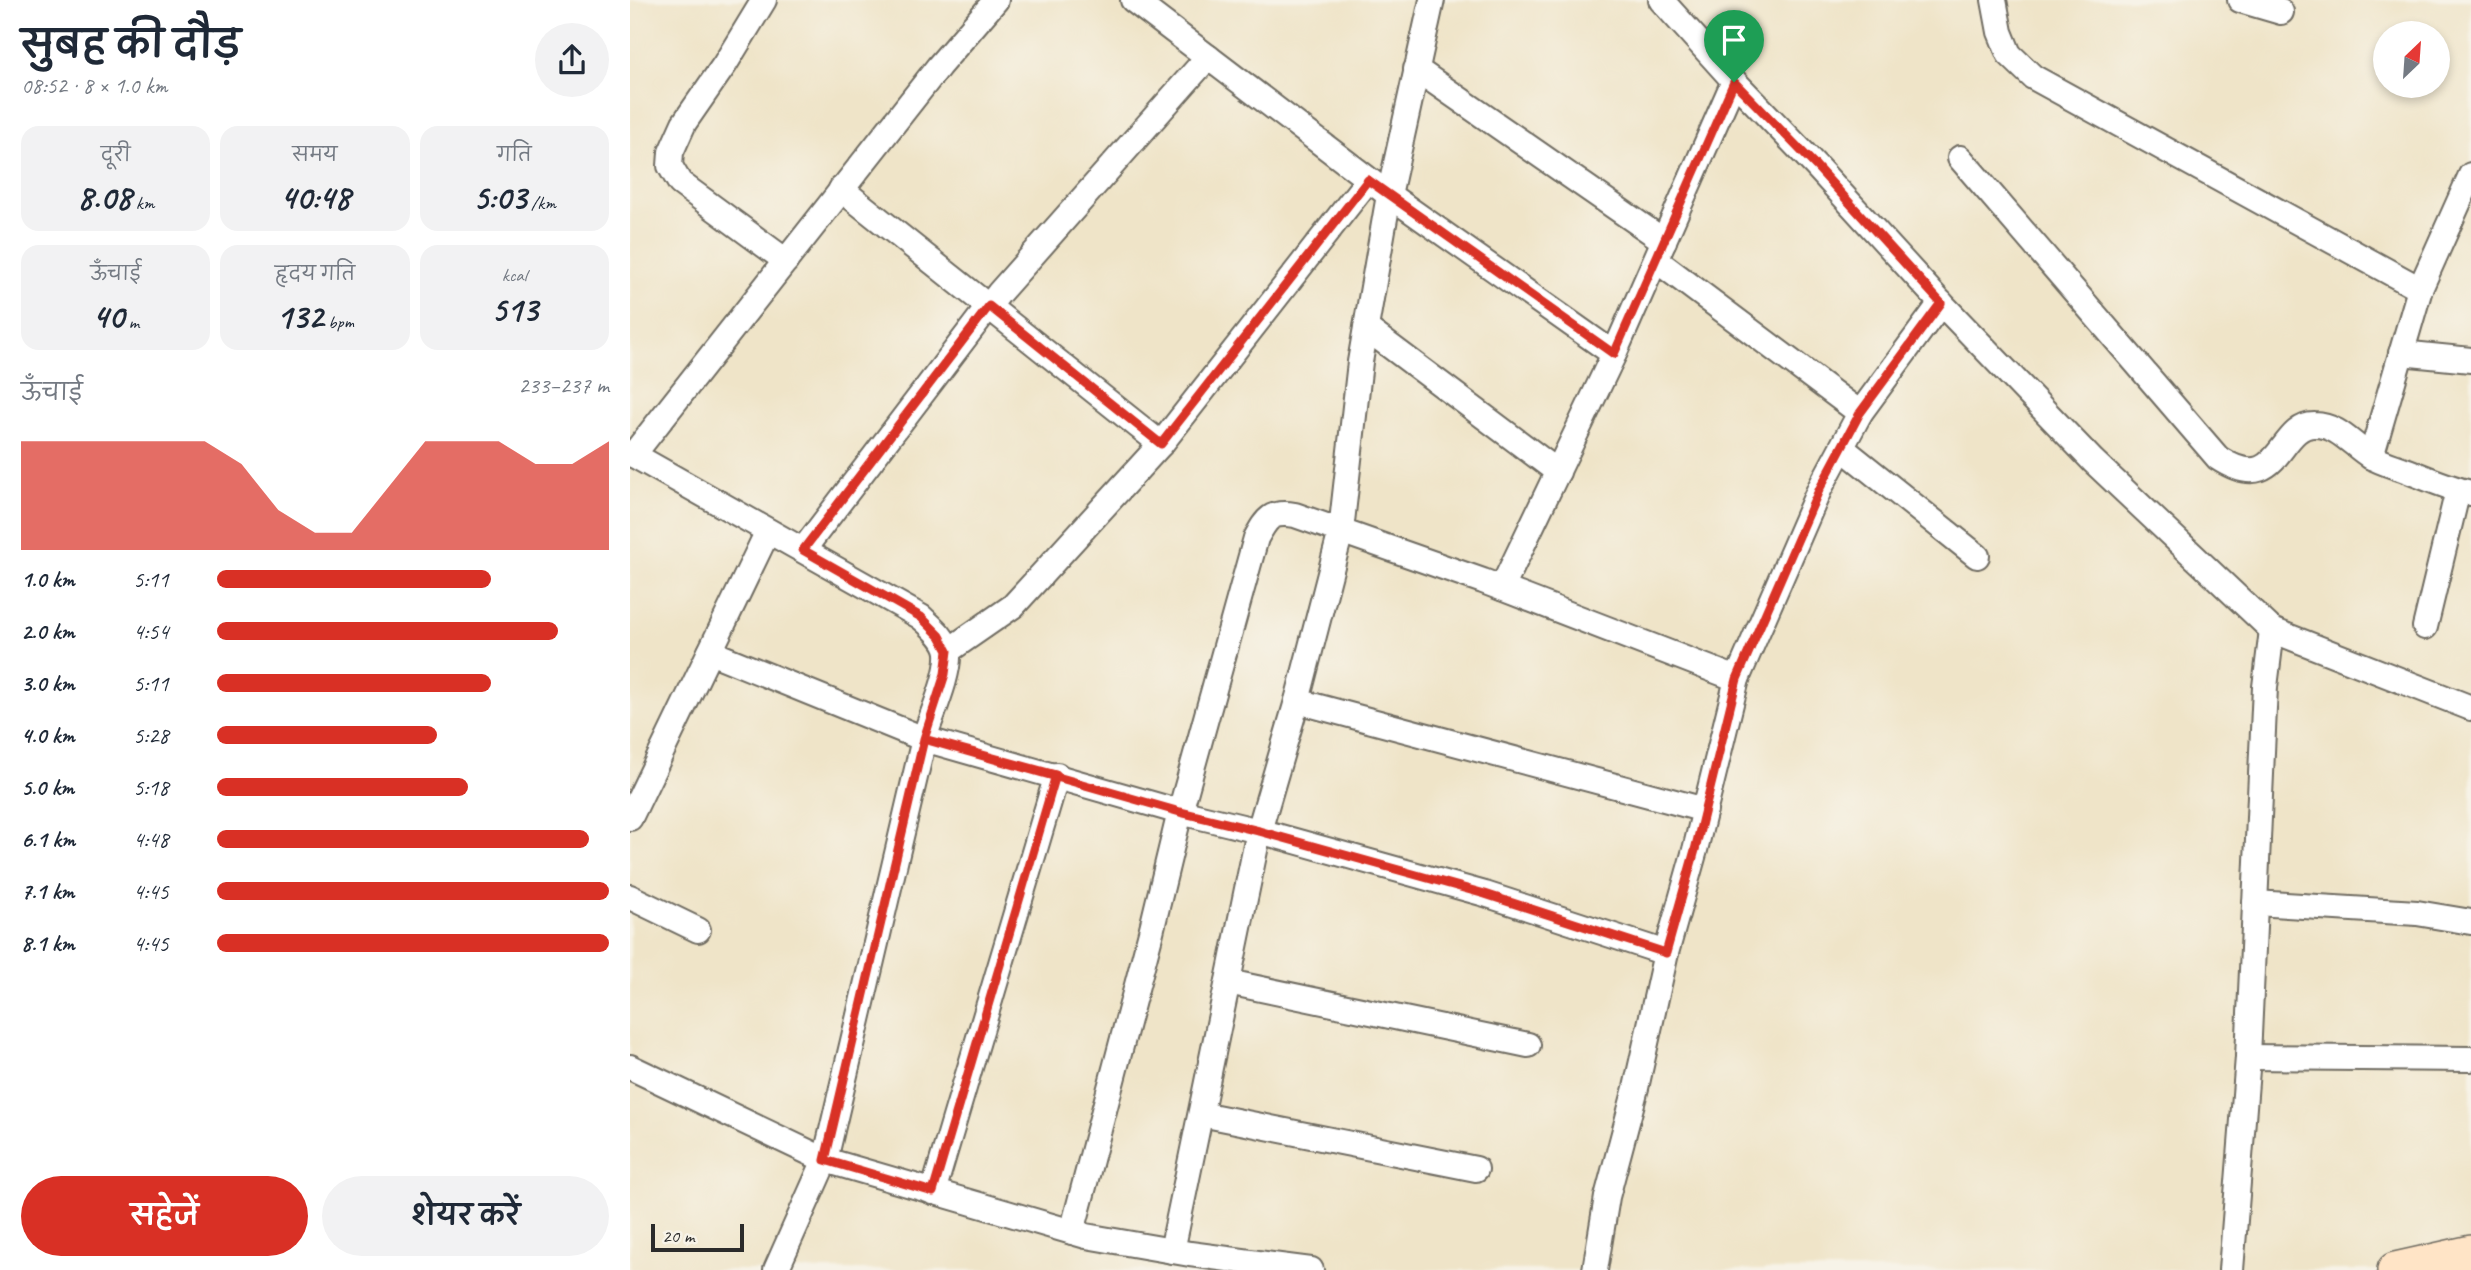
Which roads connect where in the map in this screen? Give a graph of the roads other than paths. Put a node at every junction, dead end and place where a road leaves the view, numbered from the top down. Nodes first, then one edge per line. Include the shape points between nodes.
1 (764, 0) edge
2 (996, 0) edge
3 (1133, 0) edge
4 (1432, 0) edge
5 (1661, 0) edge
6 (1994, 0) edge
7 (2240, 0) edge
8 (2281, 12) dead end
9 (1208, 57) junction
10 (1416, 69) junction
11 (1734, 82) junction
12 (1960, 158) dead end
13 (2471, 175) edge
14 (1368, 180) junction
15 (842, 189) junction
16 (1388, 195) junction
17 (2460, 224) edge
18 (1660, 250) junction
19 (786, 261) junction
20 (2420, 289) junction
21 (1941, 303) junction
22 (989, 306) junction
23 (1366, 328) junction
24 (2401, 353) junction
25 (1614, 354) junction
26 (2471, 360) edge
27 (1860, 413) junction
28 (1161, 444) junction
29 (1842, 448) junction
30 (632, 454) edge
31 (2371, 457) junction
32 (1558, 472) junction
33 (2465, 491) edge
34 (768, 531) junction
35 (1341, 531) junction
36 (803, 550) junction
37 (1977, 556) dead end
38 (1502, 589) junction
39 (2425, 626) dead end
40 (2272, 630) junction
41 (948, 651) junction
42 (710, 652) junction
43 (1737, 679) junction
44 (1297, 701) junction
45 (2471, 708) edge
46 (924, 739) junction
47 (1056, 775) junction
48 (1704, 810) junction
49 (1180, 812) junction
50 (630, 818) edge
51 (1259, 831) junction
52 (630, 897) edge
53 (2255, 903) junction
54 (2471, 922) edge
55 (698, 930) dead end
56 (1666, 953) junction
57 (1228, 982) junction
58 (1528, 1045) dead end
59 (2248, 1057) junction
60 (2471, 1059) edge
61 (630, 1067) edge
62 (1200, 1114) junction
63 (825, 1160) junction
64 (1476, 1169) dead end
65 (933, 1192) junction
66 (1072, 1232) junction
67 (1172, 1251) junction
68 (2471, 1253) edge
69 (776, 1270) edge
70 (1311, 1270) edge
71 (1595, 1270) edge
72 (2231, 1270) edge
73 (2395, 1270) edge

1 - 19 street via 684,123 670,166 680,183
2 - 15 street
3 - 9 street
4 - 10 street
5 - 11 street
6 - 20 street via 2009,54 2033,78
7 - 8 street
9 - 14 street
9 - 22 street
10 - 16 street
10 - 18 street
11 - 18 street
11 - 21 street
12 - 31 street via 2218,458 2248,471 2263,467 2300,429 2312,424 2328,426
13 - 17 street
14 - 16 street
14 - 28 street
15 - 19 street
15 - 22 street
16 - 23 street
16 - 25 street
17 - 20 street
18 - 25 street
18 - 27 street
19 - 30 street
20 - 24 street
21 - 27 street
21 - 40 street via 2093,461
22 - 28 street
22 - 36 street
23 - 32 street
23 - 35 street
24 - 26 street
24 - 31 street
25 - 32 street
27 - 29 street
28 - 41 street via 1013,606
29 - 37 street
29 - 43 street
30 - 34 street
31 - 33 street
32 - 38 street
33 - 39 street
34 - 36 street
34 - 42 street
35 - 38 street
35 - 44 street
35 - 49 street via 1279,512 1263,525
36 - 41 street via 921,617
38 - 43 street
40 - 45 street
40 - 53 street
41 - 46 street
42 - 46 street
42 - 50 street
43 - 48 street
44 - 48 street
44 - 51 street
46 - 47 street
46 - 63 street
47 - 49 street
47 - 65 street
48 - 56 street
49 - 51 street
49 - 66 street
51 - 56 street via 1485,894
51 - 57 street
52 - 55 street
53 - 54 street via 2417,913
53 - 59 street
56 - 71 street via 1607,1197
57 - 58 street
57 - 62 street
59 - 60 street
59 - 72 street
61 - 63 street
62 - 64 street
62 - 67 street
63 - 65 street
63 - 69 street
65 - 66 street
66 - 67 street
67 - 70 street
68 - 73 main road

